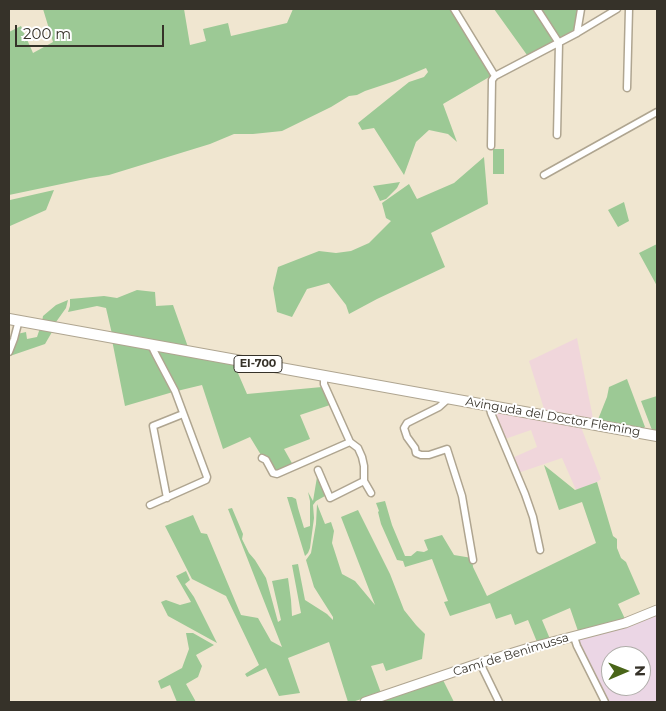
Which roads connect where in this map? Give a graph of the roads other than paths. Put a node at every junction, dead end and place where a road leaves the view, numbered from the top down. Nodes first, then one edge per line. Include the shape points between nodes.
1 (454, 9) edge
2 (537, 9) edge
3 (581, 9) edge
4 (617, 9) edge
5 (629, 9) edge
6 (577, 33) junction
7 (559, 43) junction
8 (495, 76) junction
9 (627, 88) dead end
10 (657, 112) edge
11 (557, 135) dead end
12 (491, 146) dead end
13 (544, 175) dead end
14 (14, 319) edge
15 (153, 344) junction
16 (9, 352) edge
17 (324, 376) junction
18 (449, 398) junction
19 (489, 405) junction
20 (183, 414) junction
21 (657, 436) edge
22 (350, 442) junction
23 (262, 458) dead end
24 (318, 470) dead end
25 (364, 481) junction
26 (371, 493) dead end
27 (167, 498) junction
28 (150, 505) dead end
29 (540, 550) dead end
30 (474, 560) dead end
31 (657, 610) edge
32 (574, 637) junction
33 (480, 663) junction
34 (365, 702) edge
35 (499, 702) edge
36 (605, 702) edge

1 - 8 street
2 - 7 street
3 - 6 street
4 - 6 street
5 - 9 street
6 - 7 street
7 - 8 street
7 - 11 street
8 - 12 street via 492,80
10 - 13 street
14 - 15 main road, EI-700
14 - 16 street via 14,339
15 - 17 main road, EI-700
15 - 20 street
17 - 18 main road, EI-700
17 - 22 street via 324,384
18 - 19 main road, Avinguda del Doctor Fleming / EI-700
18 - 30 street via 404,428 416,453 428,455 447,449 450,454
19 - 21 main road, Avinguda del Doctor Fleming / EI-700
19 - 29 street via 525,494
20 - 27 street via 153,426
20 - 27 street via 207,477
22 - 23 street via 277,474
22 - 25 street via 362,457
24 - 25 street via 330,498
25 - 26 street
27 - 28 street
31 - 32 street, Camí de Benimussa
32 - 33 street, Camí de Benimussa
32 - 36 street
33 - 34 street, Camí de Benimussa
33 - 35 street

